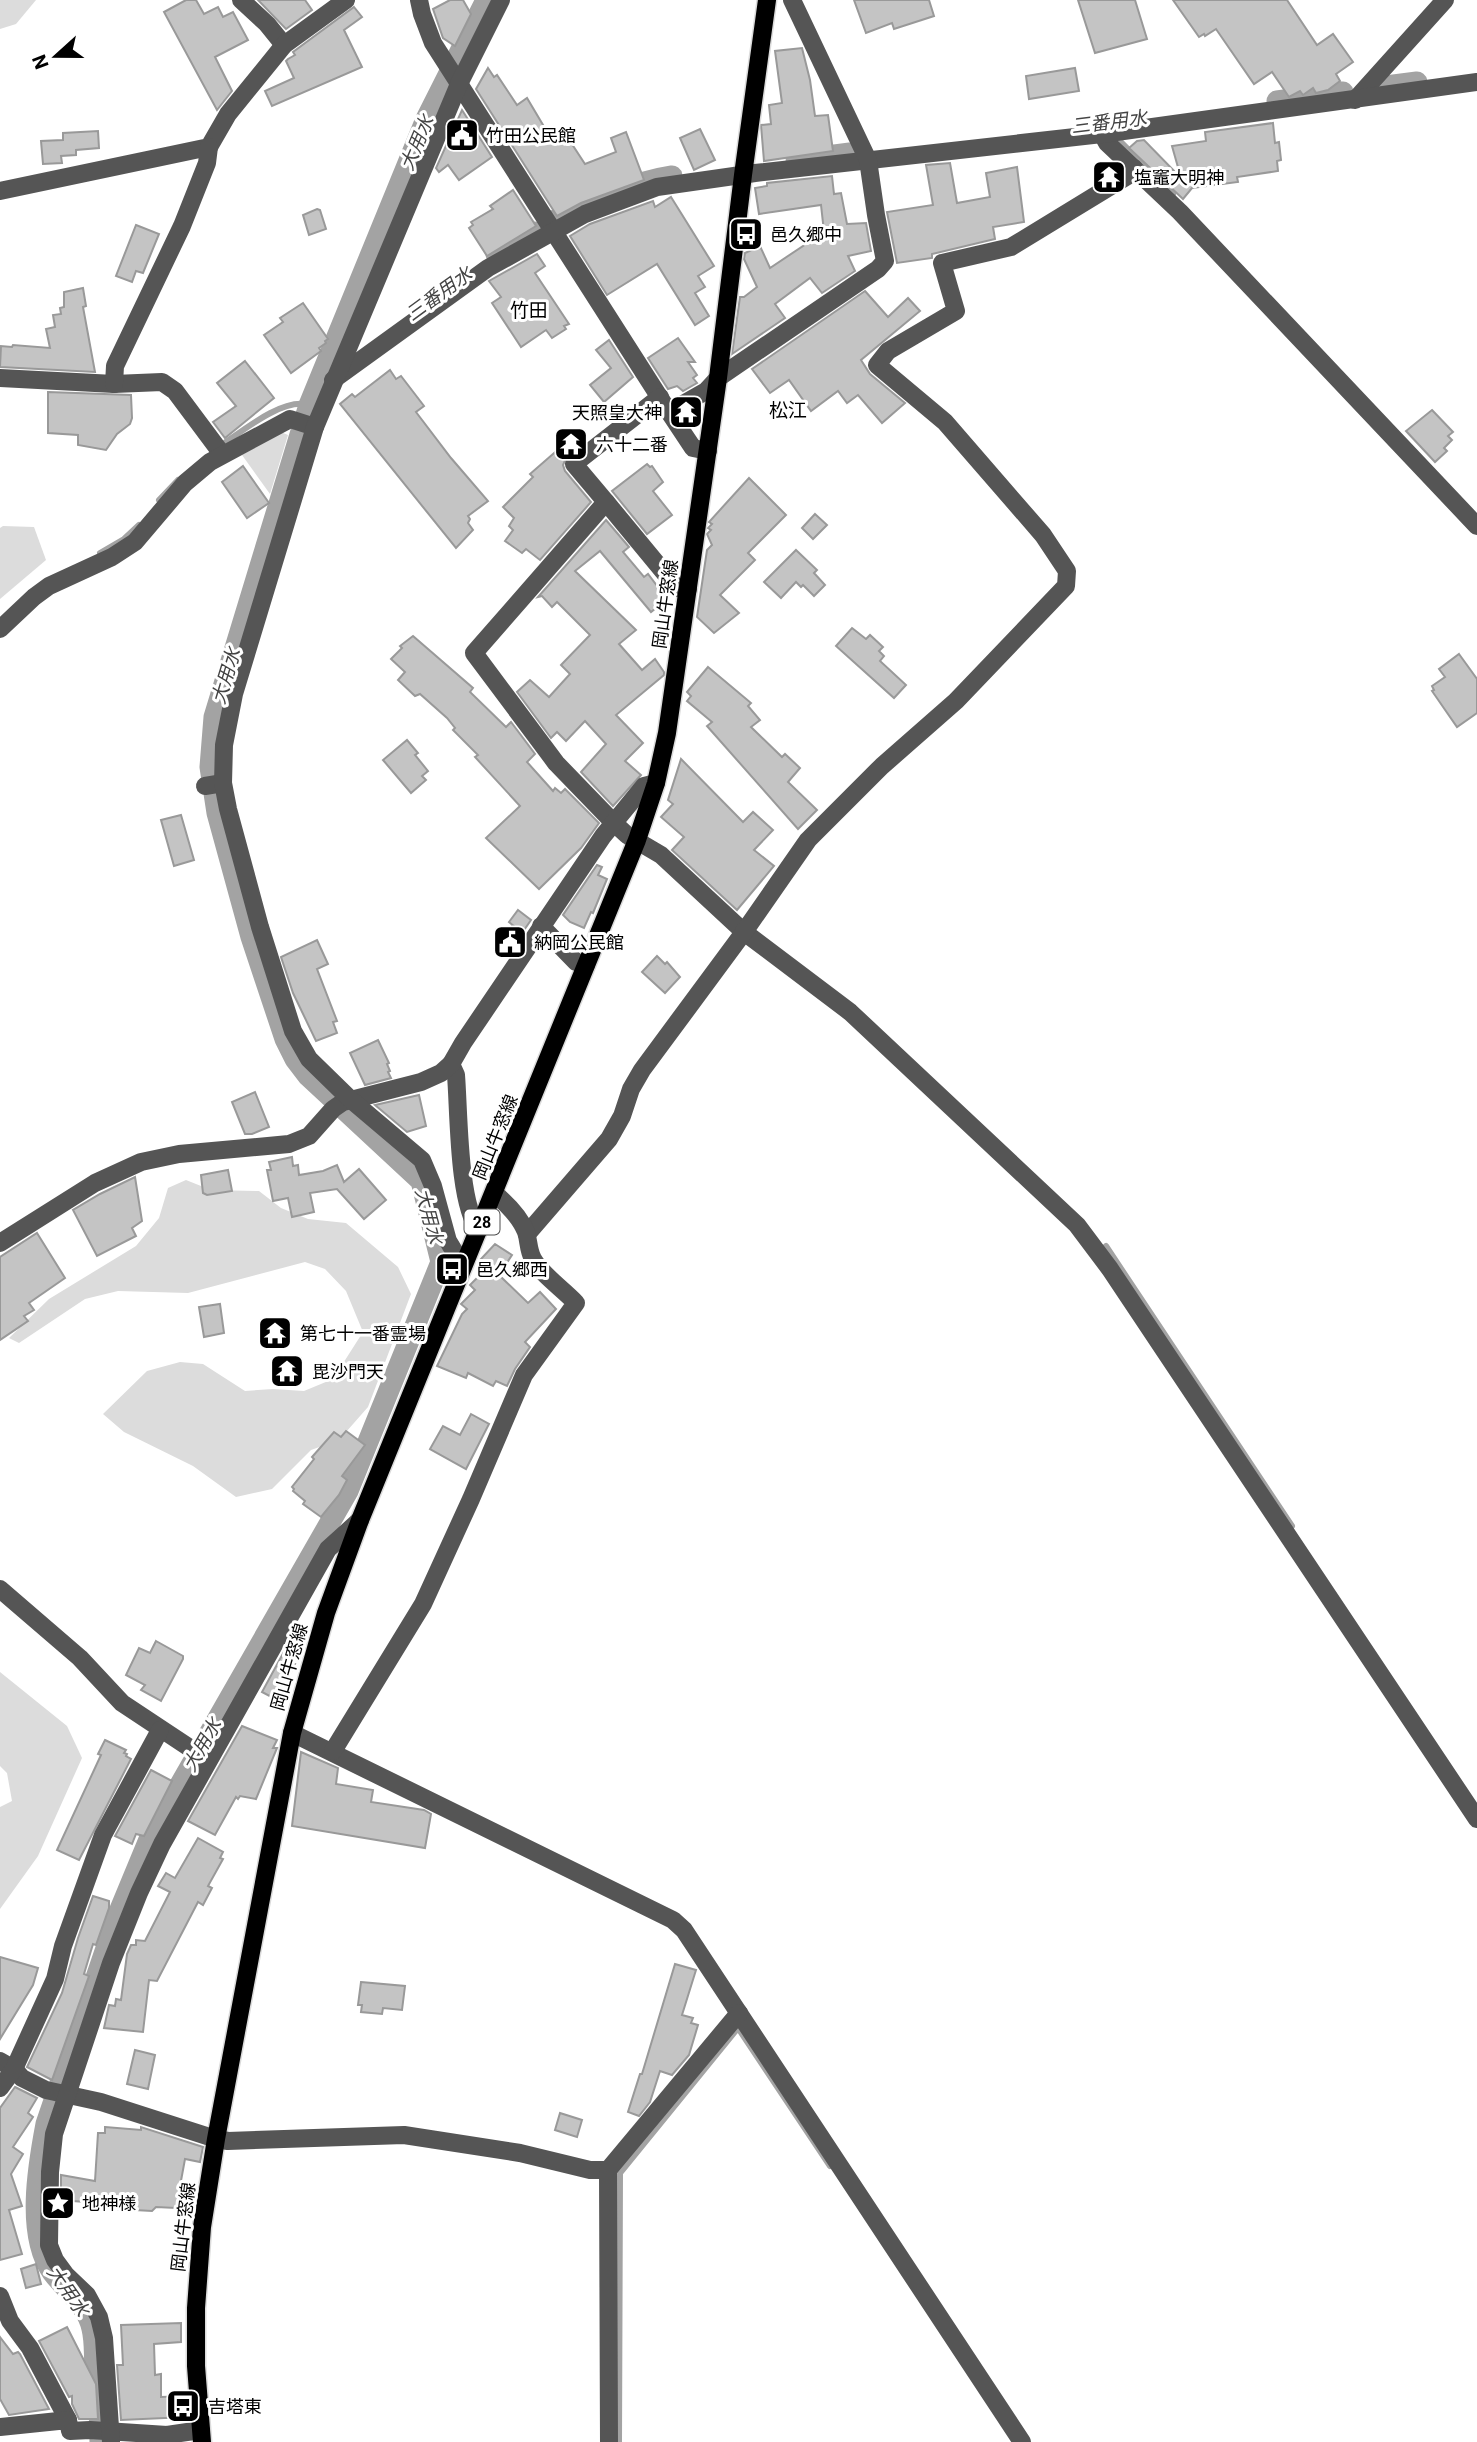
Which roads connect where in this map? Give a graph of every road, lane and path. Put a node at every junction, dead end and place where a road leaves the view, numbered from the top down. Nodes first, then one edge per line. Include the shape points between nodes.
1 (241, 0) edge
2 (346, 0) edge
3 (419, 0) edge
4 (501, 0) edge
5 (767, 0) edge
6 (792, 0) edge
7 (1445, 0) edge
8 (284, 45) junction
9 (454, 76) junction
10 (1477, 82) edge
11 (1355, 100) junction
12 (1102, 134) junction
13 (209, 147) junction
14 (868, 160) junction
15 (1134, 168) junction
16 (743, 175) junction
17 (0, 191) edge
18 (554, 230) junction
19 (0, 377) edge
20 (718, 378) junction
21 (333, 380) junction
22 (114, 384) junction
23 (665, 405) junction
24 (307, 425) junction
25 (708, 451) junction
26 (222, 454) junction
27 (606, 502) junction
28 (1477, 526) edge
29 (688, 589) junction
30 (0, 629) edge
31 (656, 783) junction
32 (614, 823) junction
33 (638, 840) junction
34 (541, 926) junction
35 (744, 932) junction
36 (586, 965) junction
37 (452, 1064) junction
38 (342, 1103) junction
39 (495, 1193) junction
40 (479, 1230) junction
41 (527, 1234) junction
42 (0, 1243) edge
43 (463, 1266) junction
44 (360, 1520) junction
45 (0, 1590) edge
46 (160, 1730) junction
47 (292, 1732) junction
48 (333, 1751) junction
49 (201, 1756) junction
50 (1477, 1819) edge
51 (738, 2012) junction
52 (7, 2065) edge
53 (0, 2088) edge
54 (66, 2095) junction
55 (216, 2139) junction
56 (608, 2170) junction
57 (0, 2296) edge
58 (0, 2427) edge
59 (69, 2431) edge
60 (104, 2434) edge
61 (202, 2436) edge
62 (609, 2442) edge
63 (1022, 2442) edge

1 - 8 street
2 - 8 street
3 - 9 street via 433,43
4 - 9 street
5 - 16 main road, 岡山牛窓線 / 28
6 - 14 street
7 - 11 street
8 - 13 street via 228,114
9 - 18 street
9 - 21 street
10 - 11 street
11 - 12 street
12 - 14 street
12 - 15 street
13 - 17 street
13 - 22 street via 182,226 115,366
14 - 16 street
14 - 20 street via 885,261
15 - 28 street
15 - 35 street via 1012,247 942,263 956,311 888,351 877,365 945,422 1042,535 1067,571 1066,586 956,701 882,766 808,841
16 - 18 street via 657,187
16 - 20 main road, 岡山牛窓線 / 28
18 - 21 street via 488,268
18 - 23 street
19 - 22 street
20 - 23 street via 706,391
20 - 25 main road, 岡山牛窓線 / 28
21 - 24 street
22 - 26 street via 162,382 175,391
23 - 25 street via 694,448
23 - 27 street via 574,464
24 - 26 street via 290,419
24 - 38 street via 234,694 215,784 293,1031
25 - 29 main road, 岡山牛窓線 / 28
26 - 30 street via 185,484 135,542 49,586
27 - 29 street via 677,588
27 - 32 street via 474,653 556,763
29 - 31 main road, 岡山牛窓線 / 28
31 - 32 street via 644,786
31 - 33 main road, 岡山牛窓線 / 28
32 - 33 street
32 - 34 street
33 - 35 street via 661,855
33 - 36 main road, 岡山牛窓線 / 28
34 - 36 street via 576,962
34 - 37 street
35 - 41 street via 642,1070 609,1139
35 - 50 street via 850,1012 1077,1225
36 - 39 main road, 岡山牛窓線 / 28
37 - 38 street via 421,1082
37 - 40 street via 464,1184 473,1223
38 - 42 street via 309,1136 289,1144 141,1162 95,1183
38 - 43 street via 422,1160 448,1241
39 - 40 main road, 岡山牛窓線 / 28
39 - 41 street
40 - 43 main road, 岡山牛窓線 / 28
41 - 48 street via 533,1261 576,1303 524,1375 423,1604
43 - 44 main road, 岡山牛窓線 / 28
44 - 47 main road, 岡山牛窓線 / 28 via 326,1613
44 - 49 street via 328,1549 265,1665
45 - 46 street via 80,1658 122,1703
46 - 49 street
46 - 52 street via 103,1835 55,1979
47 - 48 street
47 - 55 main road, 岡山牛窓線 / 28
48 - 51 street via 673,1920
49 - 54 street via 139,1893
51 - 56 street
51 - 63 street
52 - 53 street
52 - 54 street via 22,2078
54 - 55 street
54 - 60 street via 54,2134 49,2245 55,2260 87,2295 99,2317 104,2337
55 - 56 street via 404,2135
55 - 61 main road, 岡山牛窓線 / 28 via 202,2227 196,2308
56 - 62 street
57 - 59 street
58 - 59 street
59 - 60 street
60 - 61 street

